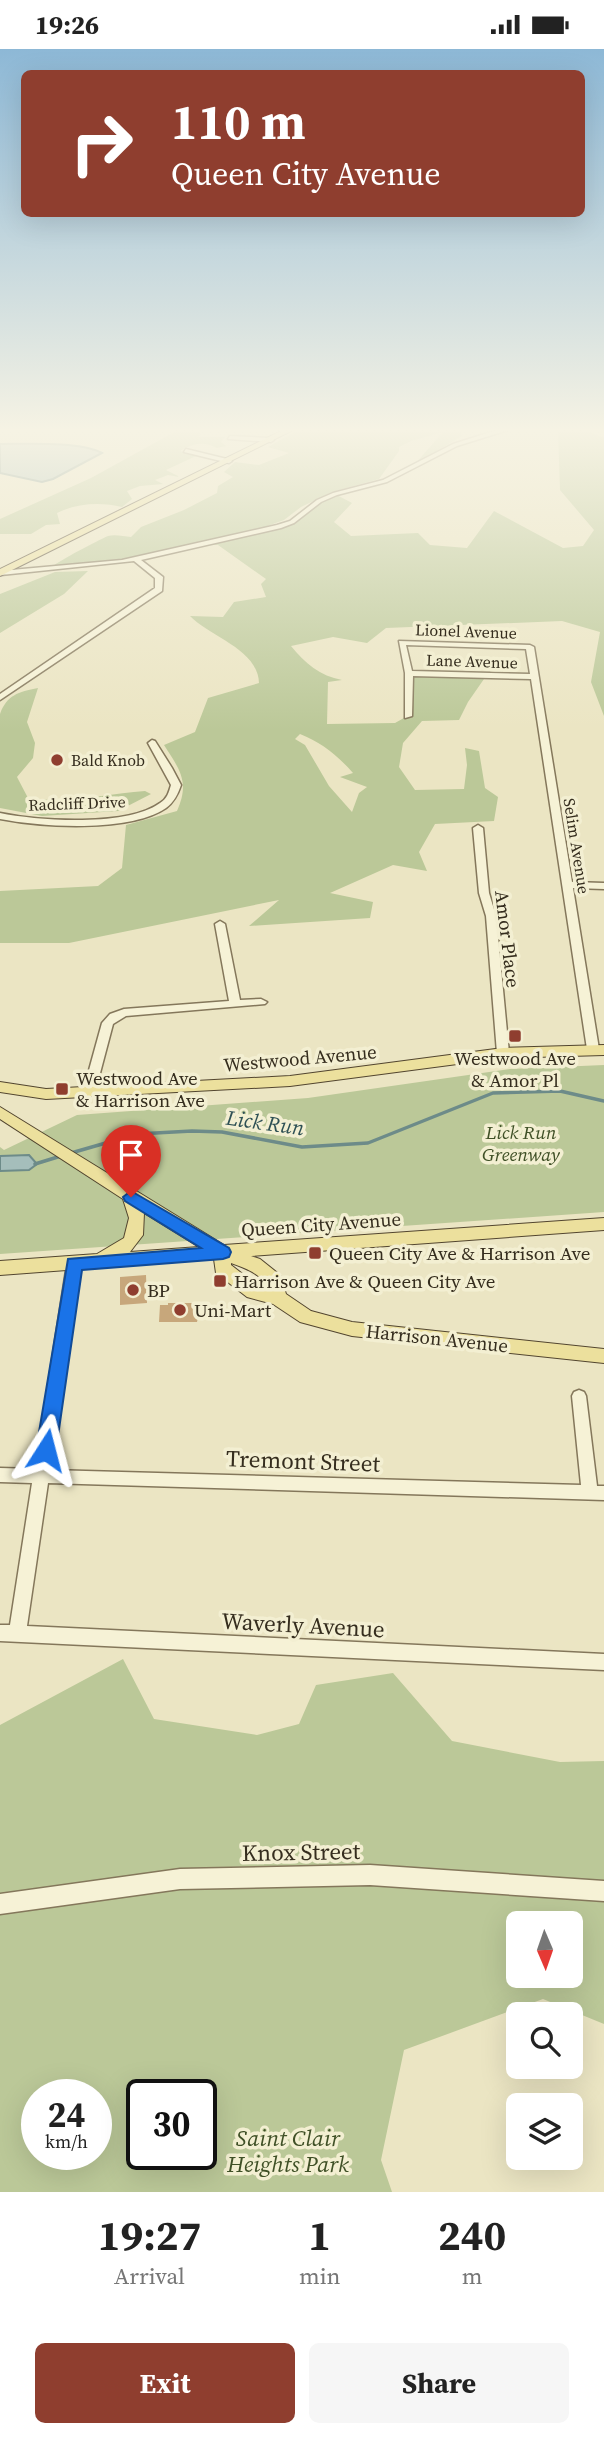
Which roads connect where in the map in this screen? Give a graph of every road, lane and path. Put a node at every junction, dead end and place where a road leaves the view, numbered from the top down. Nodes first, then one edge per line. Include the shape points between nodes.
1 (88, 530) edge
2 (264, 530) edge
3 (135, 559) junction
4 (0, 573) edge
5 (530, 647) joint
6 (409, 673) junction
7 (534, 677) junction
8 (0, 698) edge
9 (408, 716) dead end
10 (152, 743) dead end
11 (0, 816) edge
12 (478, 828) dead end
13 (567, 885) junction
14 (604, 886) edge
15 (220, 924) dead end
16 (261, 1002) dead end
17 (235, 1004) junction
18 (599, 1049) edge
19 (503, 1053) junction
20 (0, 1087) edge
21 (89, 1091) junction
22 (46, 1094) junction
23 (0, 1112) edge
24 (22, 1124) junction
25 (131, 1197) junction
26 (604, 1224) edge
27 (223, 1252) junction
28 (95, 1262) junction
29 (74, 1264) junction
30 (0, 1268) edge
31 (604, 1356) edge
32 (579, 1396) dead end
33 (0, 1475) edge
34 (42, 1476) junction
35 (597, 1493) edge
36 (9, 1633) edge
37 (604, 1663) edge
38 (604, 1891) edge
39 (0, 1904) edge

1 - 4 main road
2 - 3 street
3 - 4 street
3 - 8 street via 159,577 159,589
5 - 6 street, Lionel Avenue via 402,643
5 - 7 street, Selim Avenue
6 - 7 street, Lane Avenue
6 - 9 street
7 - 13 street, Selim Avenue
10 - 11 street, Radcliff Drive via 176,785 161,807 136,817 102,821 36,822
12 - 19 street, Amor Place
13 - 14 street
13 - 18 street, Selim Avenue
15 - 17 street
16 - 17 street
17 - 21 street via 114,1017 107,1023
18 - 19 main road, Westwood Avenue
19 - 21 main road, Westwood Avenue via 317,1079
20 - 22 main road, Westwood Avenue
21 - 22 main road, Westwood Avenue
22 - 24 main road via 19,1106 16,1115
23 - 24 main road
24 - 25 main road
25 - 27 main road
25 - 28 main road via 139,1216 136,1234 123,1248
26 - 27 main road, Queen City Avenue
27 - 28 main road, Queen City Avenue
27 - 31 main road, Harrison Avenue via 222,1268 253,1292 278,1298 306,1317 330,1325
28 - 29 main road, Queen City Avenue
29 - 30 main road, Queen City Avenue
29 - 34 street
32 - 35 street
33 - 34 street, Tremont Street
34 - 35 street, Tremont Street
34 - 36 street
36 - 37 street, Waverly Avenue
38 - 39 street, Knox Street via 370,1875 180,1879

